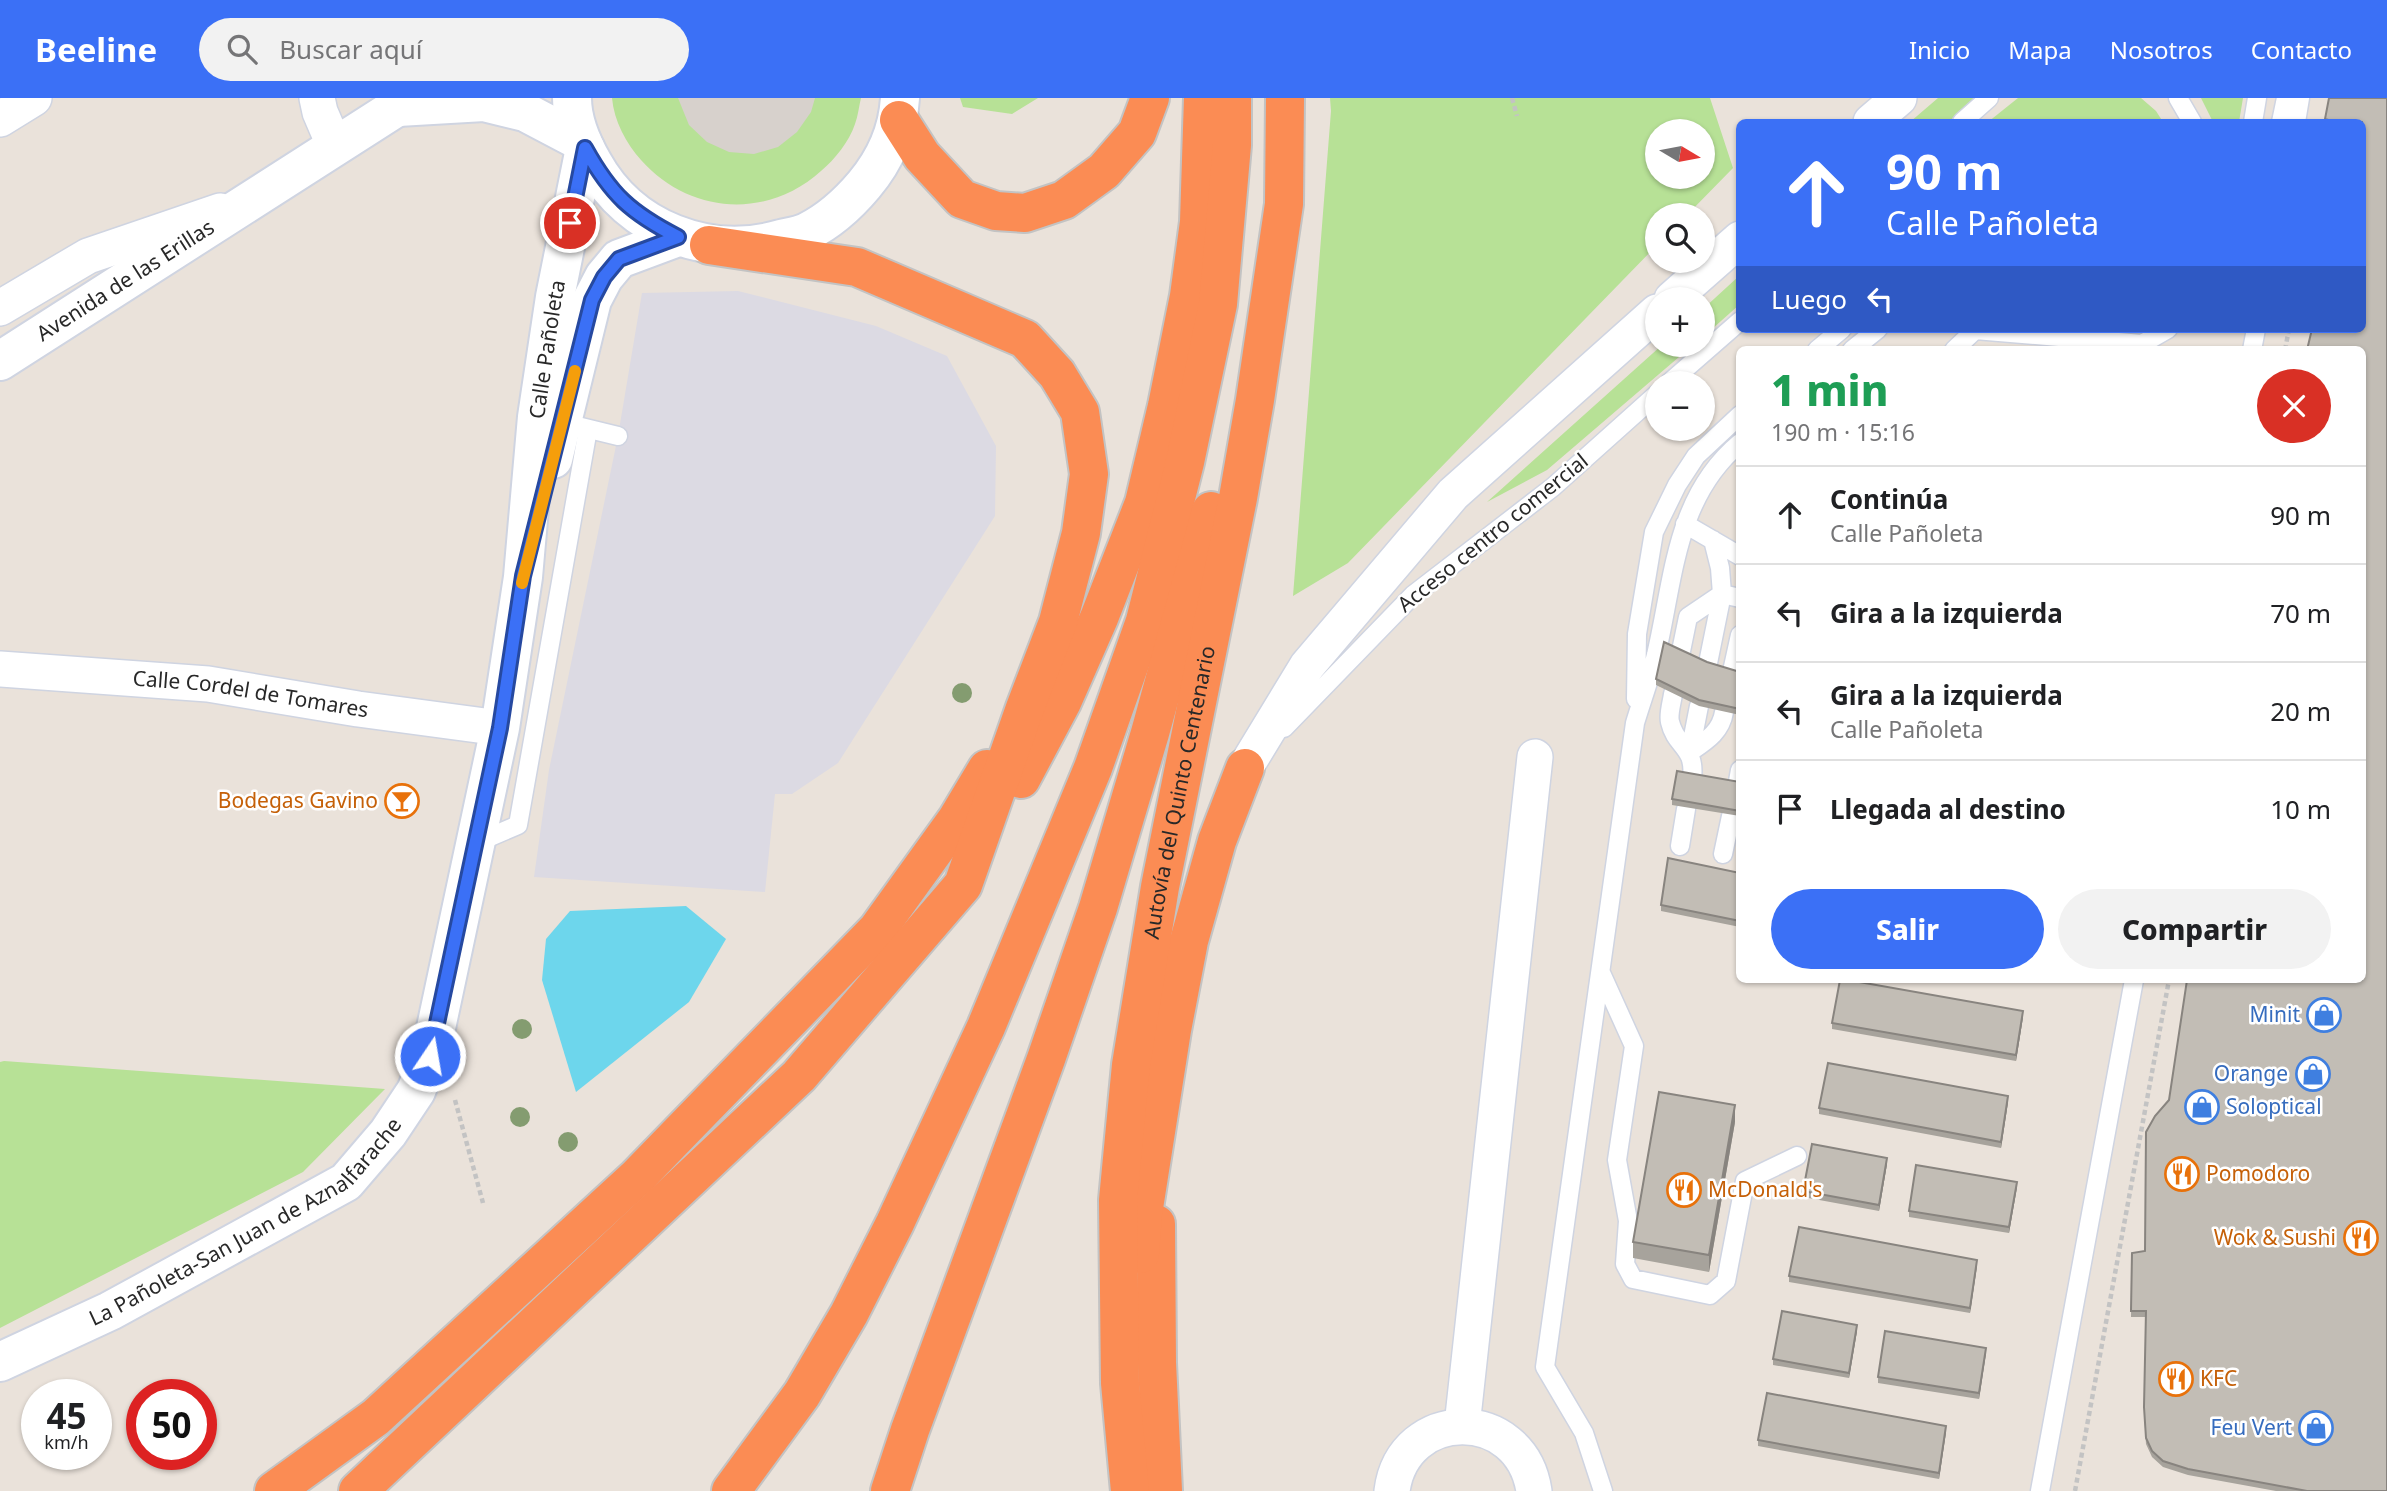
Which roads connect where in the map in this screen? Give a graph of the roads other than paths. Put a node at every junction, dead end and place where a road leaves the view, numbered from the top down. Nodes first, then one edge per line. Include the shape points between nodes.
1 (34, 98) edge
2 (317, 98) edge
3 (572, 98) edge
4 (1150, 98) edge
5 (1203, 98) edge
6 (1232, 98) edge
7 (1285, 98) edge
8 (1899, 98) edge
9 (1989, 98) edge
10 (2178, 98) edge
11 (2257, 98) edge
12 (2286, 98) edge
13 (2300, 98) edge
14 (405, 102) edge
15 (900, 109) edge
16 (0, 119) edge
17 (1874, 119) edge
18 (1965, 119) edge
19 (2190, 119) edge
20 (2254, 119) edge
21 (2282, 119) edge
22 (2296, 119) edge
23 (583, 145) junction
24 (335, 147) junction
25 (250, 200) junction
26 (1284, 204) junction
27 (693, 241) junction
28 (1736, 243) edge
29 (1686, 287) edge
30 (0, 308) edge
31 (1645, 323) edge
32 (1736, 324) edge
33 (1837, 333) edge
34 (1873, 333) edge
35 (1972, 333) edge
36 (2011, 333) edge
37 (2161, 333) edge
38 (1822, 346) edge
39 (1857, 346) edge
40 (1958, 346) edge
41 (0, 361) edge
42 (1683, 371) edge
43 (1645, 405) edge
44 (1736, 419) edge
45 (563, 423) junction
46 (618, 436) dead end
47 (1736, 448) edge
48 (1685, 524) junction
49 (1713, 540) junction
50 (1736, 554) edge
51 (523, 576) joint
52 (1731, 596) edge
53 (1736, 653) edge
54 (1680, 656) edge
55 (1707, 668) edge
56 (0, 669) edge
57 (1731, 676) edge
58 (1674, 694) edge
59 (1699, 706) edge
60 (1025, 708) junction
61 (1724, 712) edge
62 (1635, 723) junction
63 (500, 728) junction
64 (1690, 752) junction
65 (1535, 757) dead end
66 (1245, 768) junction
67 (1692, 779) edge
68 (1686, 808) edge
69 (1731, 816) edge
70 (475, 844) junction
71 (1680, 846) dead end
72 (1723, 854) dead end
73 (963, 886) junction
74 (1601, 973) junction
75 (2133, 983) edge
76 (1172, 1030) junction
77 (1797, 1156) dead end
78 (1118, 1200) junction
79 (0, 1362) edge
80 (1462, 1426) junction
81 (274, 1491) edge
82 (358, 1491) edge
83 (732, 1491) edge
84 (890, 1491) edge
85 (1108, 1491) edge
86 (1130, 1491) edge
87 (1137, 1491) edge
88 (1163, 1491) edge
89 (1392, 1491) edge
90 (1534, 1491) edge
91 (1603, 1491) edge
92 (2040, 1491) edge

1 - 16 street
2 - 24 street
3 - 23 main road
4 - 15 highway via 1137,133 1104,171 1064,200 1025,213 996,211 962,200 922,156
5 - 73 highway via 1199,222 1189,296 1144,503 1062,702
6 - 83 highway via 1232,145 1215,318 1145,621 1093,768 986,1027 895,1223 802,1394
7 - 26 highway, Autovía del Quinto Centenario
8 - 17 street
9 - 18 lane
10 - 19 lane
11 - 20 lane
12 - 21 lane
13 - 22 lane
14 - 23 main road, Avenida de las Erillas via 484,102 525,112
14 - 24 main road, Avenida de las Erillas
15 - 27 main road via 879,166 848,205 807,232 758,246
23 - 27 main road via 622,202 649,222
23 - 45 main road, Calle Pañoleta via 555,297
24 - 25 main road, Avenida de las Erillas
25 - 30 street, Avenida de las Erillas via 88,256
25 - 41 main road, Avenida de las Erillas
26 - 78 highway, Autovía del Quinto Centenario via 1238,498 1160,887 1131,1065
26 - 84 highway via 1260,258 1219,481 1098,908
27 - 45 main road, Calle Pañoleta via 619,259 604,277 592,300
27 - 60 highway via 858,267 1025,340 1057,374 1080,412 1089,474 1082,533 1058,622
28 - 29 street
31 - 66 street via 1453,494 1307,666
32 - 42 lane
33 - 38 lane
34 - 39 lane
35 - 40 lane
36 - 37 lane via 2142,344
43 - 66 lane, Acceso centro comercial via 1553,487 1413,595
44 - 62 lane via 1696,456 1654,532 1637,634
45 - 46 lane
45 - 51 main road, Calle Pañoleta
45 - 70 lane via 518,825
47 - 48 lane via 1706,482
48 - 49 lane
48 - 62 lane via 1656,655
49 - 50 lane
49 - 52 lane
51 - 63 main road, La Pañoleta-San Juan de Aznalfarache
52 - 54 lane via 1688,617
52 - 55 lane
53 - 57 lane
56 - 63 street, Calle Cordel de Tomares via 208,684
58 - 64 lane via 1670,720
59 - 64 lane
60 - 73 highway
60 - 81 highway via 957,819 877,930 637,1177 376,1417
61 - 64 lane via 1722,724
62 - 74 lane
63 - 70 main road, La Pañoleta-San Juan de Aznalfarache
64 - 67 lane
65 - 80 street
66 - 76 highway via 1217,841 1189,942
68 - 71 lane
69 - 72 lane
70 - 79 main road, La Pañoleta-San Juan de Aznalfarache via 430,1056 416,1091 388,1133 346,1182 110,1311
73 - 82 highway via 799,1076
74 - 77 lane via 1634,1046 1617,1160 1628,1221 1625,1264 1633,1279 1710,1295 1726,1281 1745,1181
74 - 91 lane via 1545,1367 1584,1433
75 - 92 lane
76 - 87 highway via 1143,1214 1136,1299
76 - 88 highway via 1156,1229
78 - 85 highway via 1101,1393
78 - 86 highway, Autovía del Quinto Centenario via 1120,1383
80 - 89 street via 1439,1430 1419,1441 1403,1458
80 - 90 street via 1485,1429 1505,1439 1521,1455

